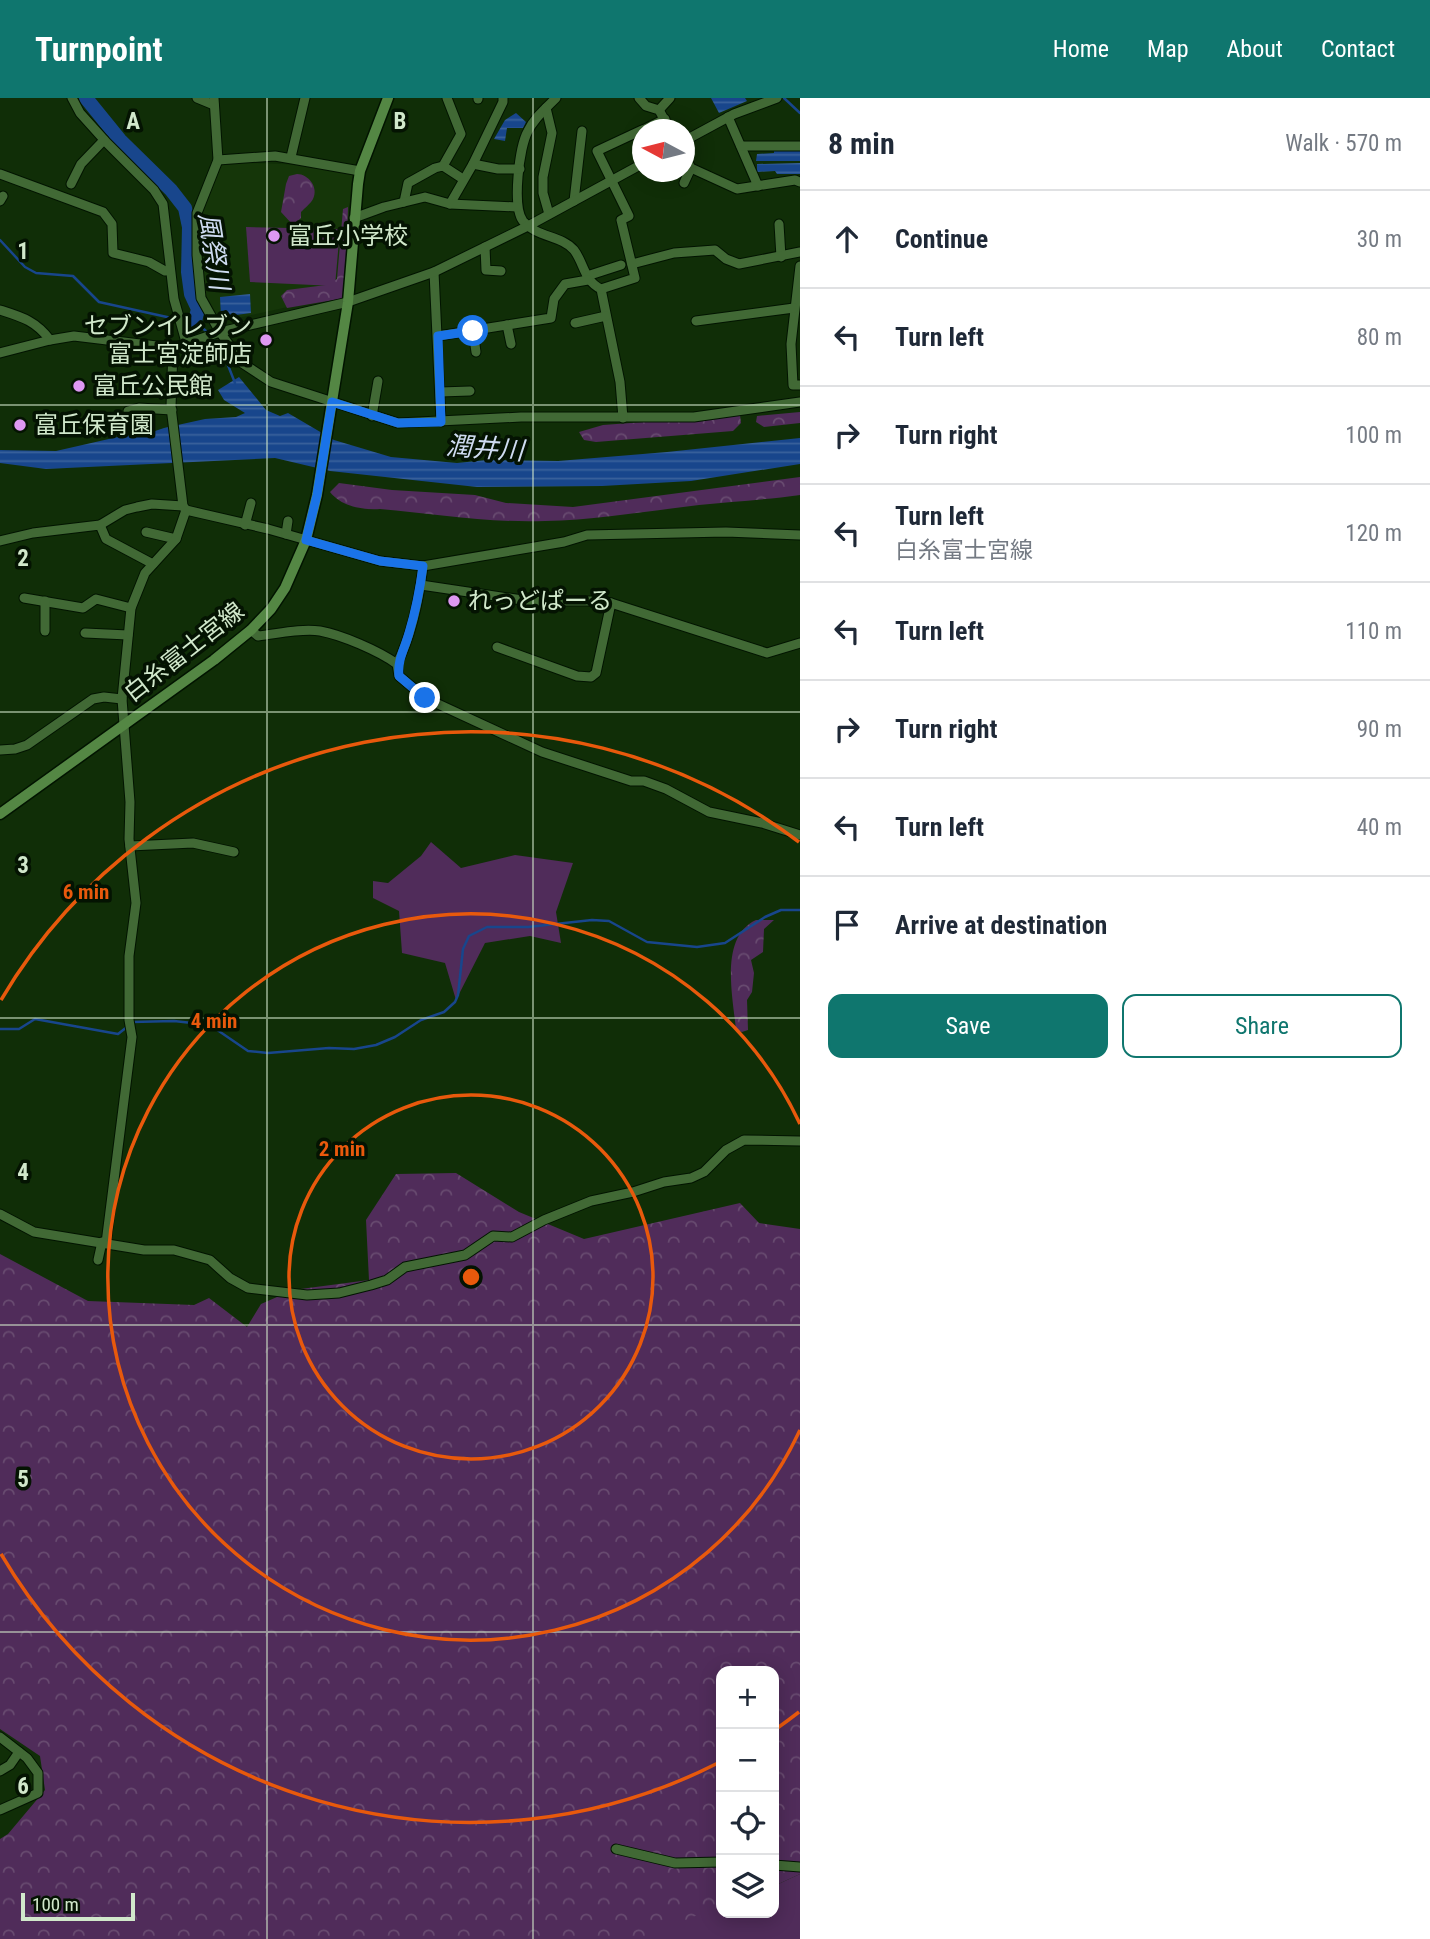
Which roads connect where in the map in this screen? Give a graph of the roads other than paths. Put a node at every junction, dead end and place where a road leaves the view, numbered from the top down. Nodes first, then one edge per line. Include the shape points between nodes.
1 (72, 98) edge
2 (197, 98) edge
3 (305, 98) edge
4 (447, 98) edge
5 (503, 98) edge
6 (556, 98) edge
7 (639, 98) edge
8 (670, 98) edge
9 (778, 98) edge
10 (385, 99) edge
11 (214, 101) edge
12 (546, 108) junction
13 (659, 110) junction
14 (728, 117) junction
15 (665, 119) edge
16 (582, 131) dead end
17 (632, 135) edge
18 (695, 135) edge
19 (104, 140) junction
20 (741, 146) junction
21 (800, 146) edge
22 (291, 158) junction
23 (218, 160) junction
24 (473, 164) junction
25 (443, 166) junction
26 (520, 169) junction
27 (632, 170) edge
28 (695, 170) edge
29 (360, 171) junction
30 (0, 174) edge
31 (463, 179) junction
32 (613, 180) junction
33 (800, 182) edge
34 (71, 184) dead end
35 (758, 186) junction
36 (574, 201) junction
37 (404, 202) junction
38 (450, 204) junction
39 (517, 207) junction
40 (549, 214) junction
41 (354, 218) junction
42 (779, 224) dead end
43 (528, 226) junction
44 (485, 247) junction
45 (800, 252) edge
46 (782, 257) junction
47 (632, 264) junction
48 (621, 265) dead end
49 (800, 265) edge
50 (170, 270) junction
51 (501, 271) dead end
52 (434, 272) junction
53 (588, 278) junction
54 (601, 289) junction
55 (797, 301) edge
56 (348, 302) junction
57 (0, 310) edge
58 (606, 316) junction
59 (695, 321) dead end
60 (575, 323) dead end
61 (507, 325) junction
62 (473, 331) junction
63 (220, 332) junction
64 (796, 334) edge
65 (438, 336) junction
66 (50, 340) junction
67 (190, 341) junction
68 (511, 344) dead end
69 (173, 348) junction
70 (476, 352) dead end
71 (0, 353) edge
72 (796, 356) edge
73 (378, 381) dead end
74 (800, 385) edge
75 (470, 391) dead end
76 (440, 392) junction
77 (800, 402) edge
78 (332, 405) junction
79 (128, 411) dead end
80 (172, 415) junction
81 (372, 416) junction
82 (623, 418) junction
83 (441, 422) junction
84 (251, 503) dead end
85 (184, 508) junction
86 (288, 522) dead end
87 (100, 524) junction
88 (246, 525) junction
89 (146, 532) dead end
90 (286, 534) junction
91 (800, 535) edge
92 (176, 539) junction
93 (306, 540) junction
94 (0, 541) edge
95 (153, 564) junction
96 (423, 566) junction
97 (421, 585) junction
98 (24, 598) dead end
99 (45, 601) junction
100 (611, 603) junction
101 (131, 608) junction
102 (251, 630) junction
103 (45, 631) dead end
104 (85, 633) dead end
105 (128, 635) junction
106 (800, 643) edge
107 (497, 647) dead end
108 (397, 664) junction
109 (122, 699) junction
110 (125, 725) junction
111 (0, 743) edge
112 (4, 750) edge
113 (0, 814) edge
114 (800, 835) edge
115 (130, 846) junction
116 (234, 852) dead end
117 (800, 1141) edge
118 (0, 1214) edge
119 (104, 1242) junction
120 (98, 1260) dead end
121 (0, 1737) edge
122 (19, 1752) junction
123 (0, 1771) edge
124 (0, 1810) edge
125 (616, 1849) dead end
126 (716, 1862) edge
127 (779, 1865) edge
128 (800, 1867) edge

1 - 19 street
2 - 11 street
3 - 22 street
4 - 25 street via 461,134
5 - 24 street
6 - 12 street
7 - 13 street
8 - 13 street
9 - 14 street
10 - 29 main road, 白糸富士宮線
11 - 23 street
12 - 26 street via 528,130
12 - 40 street via 552,133 543,193
13 - 15 street
14 - 18 street
14 - 20 street
16 - 36 street
17 - 32 street via 597,151
19 - 34 street via 81,164
19 - 50 street via 163,204
20 - 21 street
20 - 35 street
22 - 23 street
22 - 29 street
23 - 63 street via 196,226 201,298
24 - 26 street
24 - 31 street
25 - 31 street
25 - 37 street via 408,183
26 - 39 street
27 - 32 street
28 - 35 street via 737,189
29 - 41 main road, 白糸富士宮線
30 - 50 street via 95,208 112,225 113,253
31 - 38 street
32 - 36 street
32 - 47 street via 629,216 621,220
33 - 35 street
36 - 40 street
37 - 38 street via 425,197
37 - 41 street
38 - 39 street
39 - 43 street
40 - 43 street
41 - 56 main road, 白糸富士宮線
42 - 46 street
43 - 44 street
43 - 53 street via 565,242 575,251
44 - 51 street via 486,270
44 - 52 street
45 - 46 street
46 - 47 street via 739,264 715,250 674,253
47 - 54 street via 635,278
48 - 53 street
49 - 55 street
50 - 67 street via 174,299
52 - 56 street
52 - 65 street
53 - 54 street
53 - 61 street via 565,284 554,299 551,318
54 - 58 street
55 - 59 street
55 - 64 street
56 - 63 street
56 - 78 main road, 白糸富士宮線
57 - 66 street via 30,319
58 - 60 street
58 - 82 street
61 - 62 street
61 - 68 street
62 - 65 street
62 - 70 street
63 - 67 street
63 - 78 street via 242,363 260,376
64 - 72 street
65 - 76 street
66 - 69 street via 74,336
66 - 71 street
67 - 69 street
69 - 80 street
72 - 74 street via 793,385
73 - 81 street
75 - 76 street
76 - 83 street
77 - 82 street via 694,417
78 - 81 street
78 - 93 main road, 白糸富士宮線
79 - 80 street via 139,408
80 - 85 street
81 - 83 street via 398,423
82 - 83 street
84 - 88 street
85 - 87 street via 152,504 125,510
85 - 88 street
85 - 92 street
86 - 90 street
87 - 94 street
87 - 95 street via 106,539
88 - 90 street
89 - 92 street
90 - 93 street
91 - 96 street via 587,535
92 - 95 street
93 - 96 street via 380,561
93 - 102 main road, 白糸富士宮線 via 285,588
95 - 101 street
96 - 97 street
97 - 100 street via 529,601
97 - 108 street
98 - 99 street
99 - 101 street via 83,608 96,599
99 - 103 street
100 - 106 street via 767,653
100 - 107 street via 596,673 591,677
101 - 105 street
102 - 108 street via 258,636 318,631
102 - 110 main road, 白糸富士宮線
104 - 105 street
105 - 109 street
108 - 114 street via 399,676 425,698 542,752 631,781 645,781 709,812
109 - 110 street
109 - 112 street via 93,699 27,745
110 - 113 main road, 白糸富士宮線
110 - 115 street
111 - 112 street
115 - 116 street via 193,843
115 - 119 street via 136,903 129,956 132,1037
117 - 119 street via 744,1140 691,1178 591,1201 512,1237 493,1236 466,1255 405,1266 387,1280 339,1293 307,1295 248,1288 210,1260 174,1250
118 - 119 street via 34,1232
119 - 120 street
121 - 122 street
122 - 123 street
122 - 124 street via 38,1773 38,1793
125 - 126 street via 675,1863
127 - 128 street

